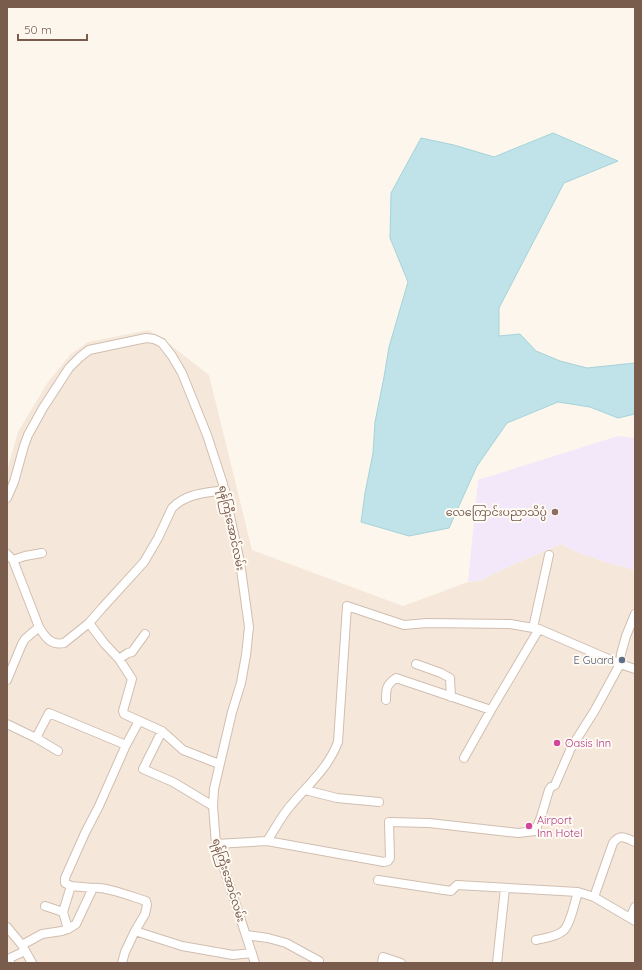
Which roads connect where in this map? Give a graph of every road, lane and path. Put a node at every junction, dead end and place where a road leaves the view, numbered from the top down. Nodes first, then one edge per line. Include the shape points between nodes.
1 (225, 490) junction
2 (7, 498) edge
3 (42, 552) dead end
4 (549, 555) dead end
5 (10, 557) edge
6 (635, 614) edge
7 (89, 623) junction
8 (39, 627) junction
9 (536, 628) junction
10 (145, 634) dead end
11 (119, 659) junction
12 (416, 664) dead end
13 (620, 664) junction
14 (635, 669) edge
15 (7, 680) edge
16 (451, 696) junction
17 (386, 700) dead end
18 (491, 710) junction
19 (139, 721) junction
20 (7, 724) edge
21 (162, 732) junction
22 (36, 738) junction
23 (126, 745) junction
24 (58, 751) dead end
25 (464, 758) dead end
26 (219, 764) junction
27 (305, 790) junction
28 (378, 802) dead end
29 (213, 806) junction
30 (267, 841) junction
31 (635, 842) edge
32 (216, 844) junction
33 (378, 880) dead end
34 (71, 886) junction
35 (93, 888) junction
36 (505, 888) junction
37 (578, 892) junction
38 (594, 897) junction
39 (44, 906) dead end
40 (635, 907) edge
41 (63, 912) junction
42 (633, 919) edge
43 (7, 927) edge
44 (68, 929) junction
45 (135, 931) junction
46 (246, 935) junction
47 (536, 940) dead end
48 (23, 948) junction
49 (252, 953) junction
50 (319, 961) dead end
51 (10, 963) edge
52 (32, 963) edge
53 (122, 963) edge
54 (255, 963) edge
55 (382, 963) edge
56 (401, 963) edge
57 (497, 963) edge

1 - 2 street, ရန်ကြီးအောင်လမ်း via 207,435 182,373 162,343 146,338 88,350 69,368 28,435
1 - 7 street via 194,494 175,505 144,562
1 - 26 street, ရန်ကြီးအောင်လမ်း via 240,562 249,627 241,683
3 - 5 street
4 - 9 street
5 - 8 street
6 - 13 street via 626,636
7 - 8 street via 64,644 54,644
7 - 11 street
8 - 15 street via 22,644
9 - 13 street
9 - 18 street
9 - 27 street via 510,624 404,625 347,606 338,742 332,755
10 - 11 street via 132,652
11 - 19 street via 132,679 123,712
12 - 16 street via 441,672 450,678
13 - 14 street
13 - 30 street via 595,710 570,748 555,785 549,790 535,831 518,833 429,823 389,822 390,858 384,862
16 - 17 street via 396,678 386,688
16 - 18 street
18 - 25 street
19 - 21 street
19 - 23 street
20 - 22 street
21 - 26 street via 183,750
21 - 29 street via 143,769 172,782
22 - 23 street via 49,713
22 - 24 street
23 - 34 street via 65,878 65,883
26 - 29 street, ရန်ကြီးအောင်လမ်း
27 - 28 street via 337,798
27 - 30 street via 290,806
29 - 32 street, ရန်ကြီးအောင်လမ်း
30 - 32 street
31 - 38 street via 623,836 613,842
32 - 46 street, ရန်ကြီးအောင်လမ်း
33 - 36 street via 451,891 457,885
34 - 35 street
34 - 41 street
35 - 44 street via 76,924
35 - 45 street via 98,887 146,901 145,914
36 - 37 street
36 - 57 street
37 - 38 street
37 - 47 street via 568,925 564,930
38 - 42 street
39 - 41 street
40 - 42 street
41 - 44 street
43 - 48 street
44 - 48 street via 42,934
45 - 49 street via 182,946 233,955
45 - 53 street
46 - 49 street, ရန်ကြီးအောင်လမ်း
46 - 50 street via 286,943
48 - 51 street via 10,958
48 - 52 street
49 - 54 street, ရန်ကြီးအောင်လမ်း
55 - 56 street via 383,957

